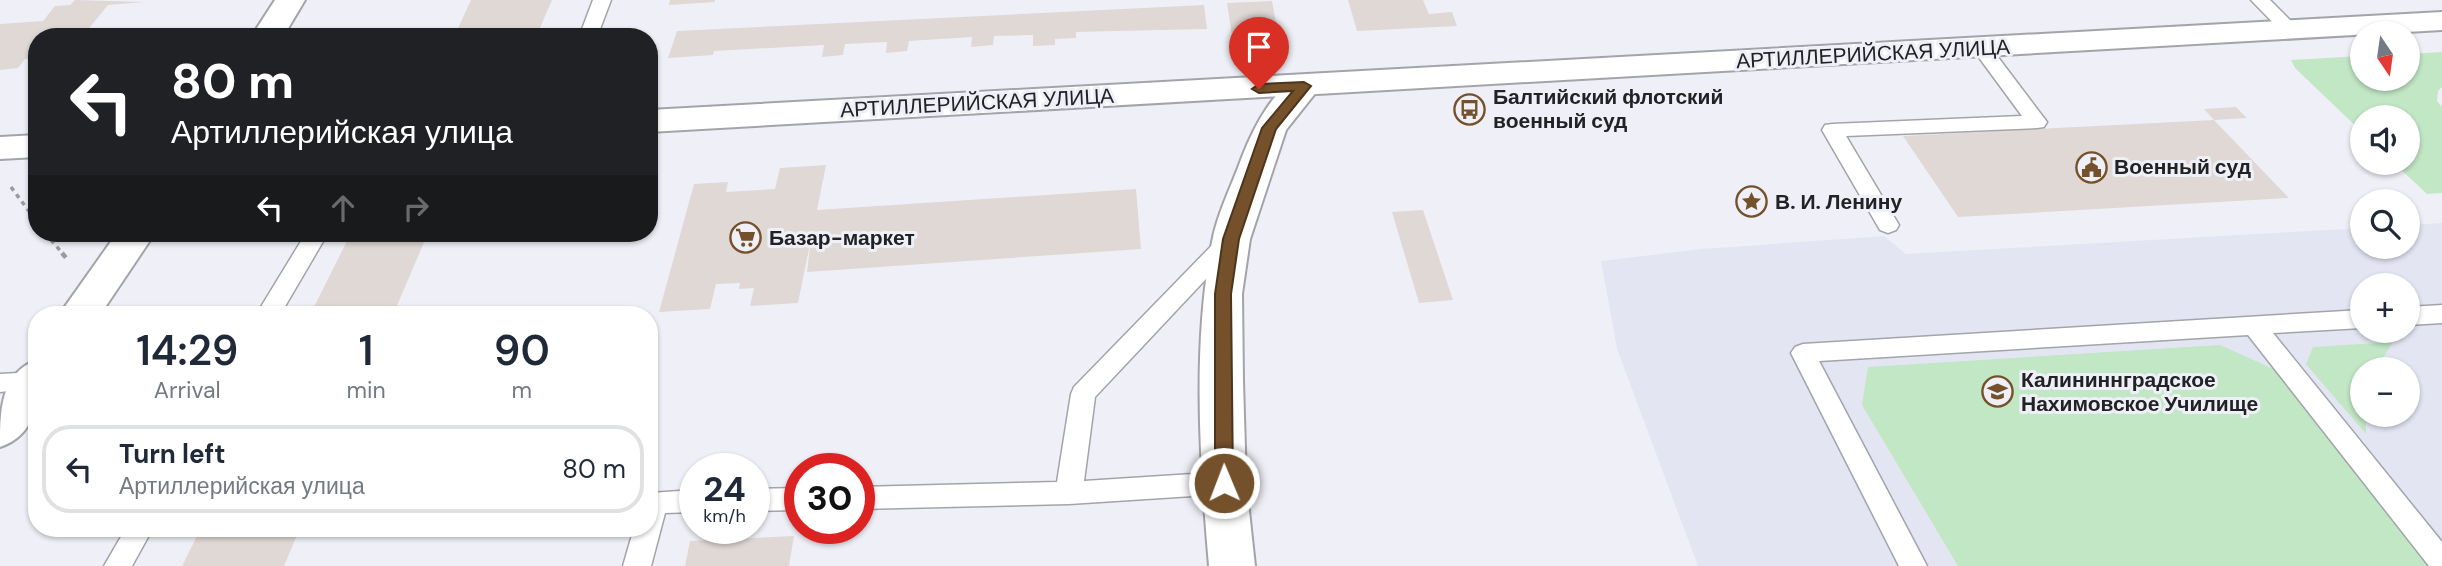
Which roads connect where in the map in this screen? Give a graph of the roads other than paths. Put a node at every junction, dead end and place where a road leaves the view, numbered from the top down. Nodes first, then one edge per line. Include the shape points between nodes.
1 (290, 0) edge
2 (602, 0) edge
3 (2260, 0) edge
4 (2441, 23) edge
5 (273, 28) edge
6 (591, 28) edge
7 (2291, 30) junction
8 (1981, 48) junction
9 (1304, 86) junction
10 (658, 121) edge
11 (28, 146) edge
12 (0, 148) edge
13 (1888, 225) dead end
14 (1231, 239) junction
15 (130, 242) edge
16 (312, 242) edge
17 (85, 306) edge
18 (273, 306) edge
19 (2442, 314) edge
20 (2420, 315) edge
21 (2350, 320) edge
22 (2254, 326) junction
23 (24, 379) edge
24 (0, 430) edge
25 (1224, 483) junction
26 (1069, 494) junction
27 (875, 498) edge
28 (679, 501) edge
29 (658, 502) edge
30 (136, 537) edge
31 (645, 537) edge
32 (2442, 562) edge
33 (118, 566) edge
34 (637, 566) edge
35 (1232, 566) edge
36 (1913, 566) edge

1 - 5 main road
2 - 6 lane
3 - 7 lane
4 - 7 main road, АРТИЛЛЕРИЙСКАЯ УЛИЦА
7 - 8 main road, АРТИЛЛЕРИЙСКАЯ УЛИЦА
8 - 9 main road, АРТИЛЛЕРИЙСКАЯ УЛИЦА
8 - 13 lane via 2038,122 1832,130
9 - 10 main road, АРТИЛЛЕРИЙСКАЯ УЛИЦА
9 - 14 main road via 1269,128
11 - 12 main road
14 - 25 main road via 1223,294
14 - 26 lane via 1083,394
15 - 17 main road
16 - 18 lane
19 - 20 lane
21 - 22 lane
22 - 32 lane
22 - 36 lane via 1803,353
23 - 24 main road
25 - 26 lane
25 - 35 main road
26 - 27 lane
28 - 29 lane
30 - 33 lane
31 - 34 lane

